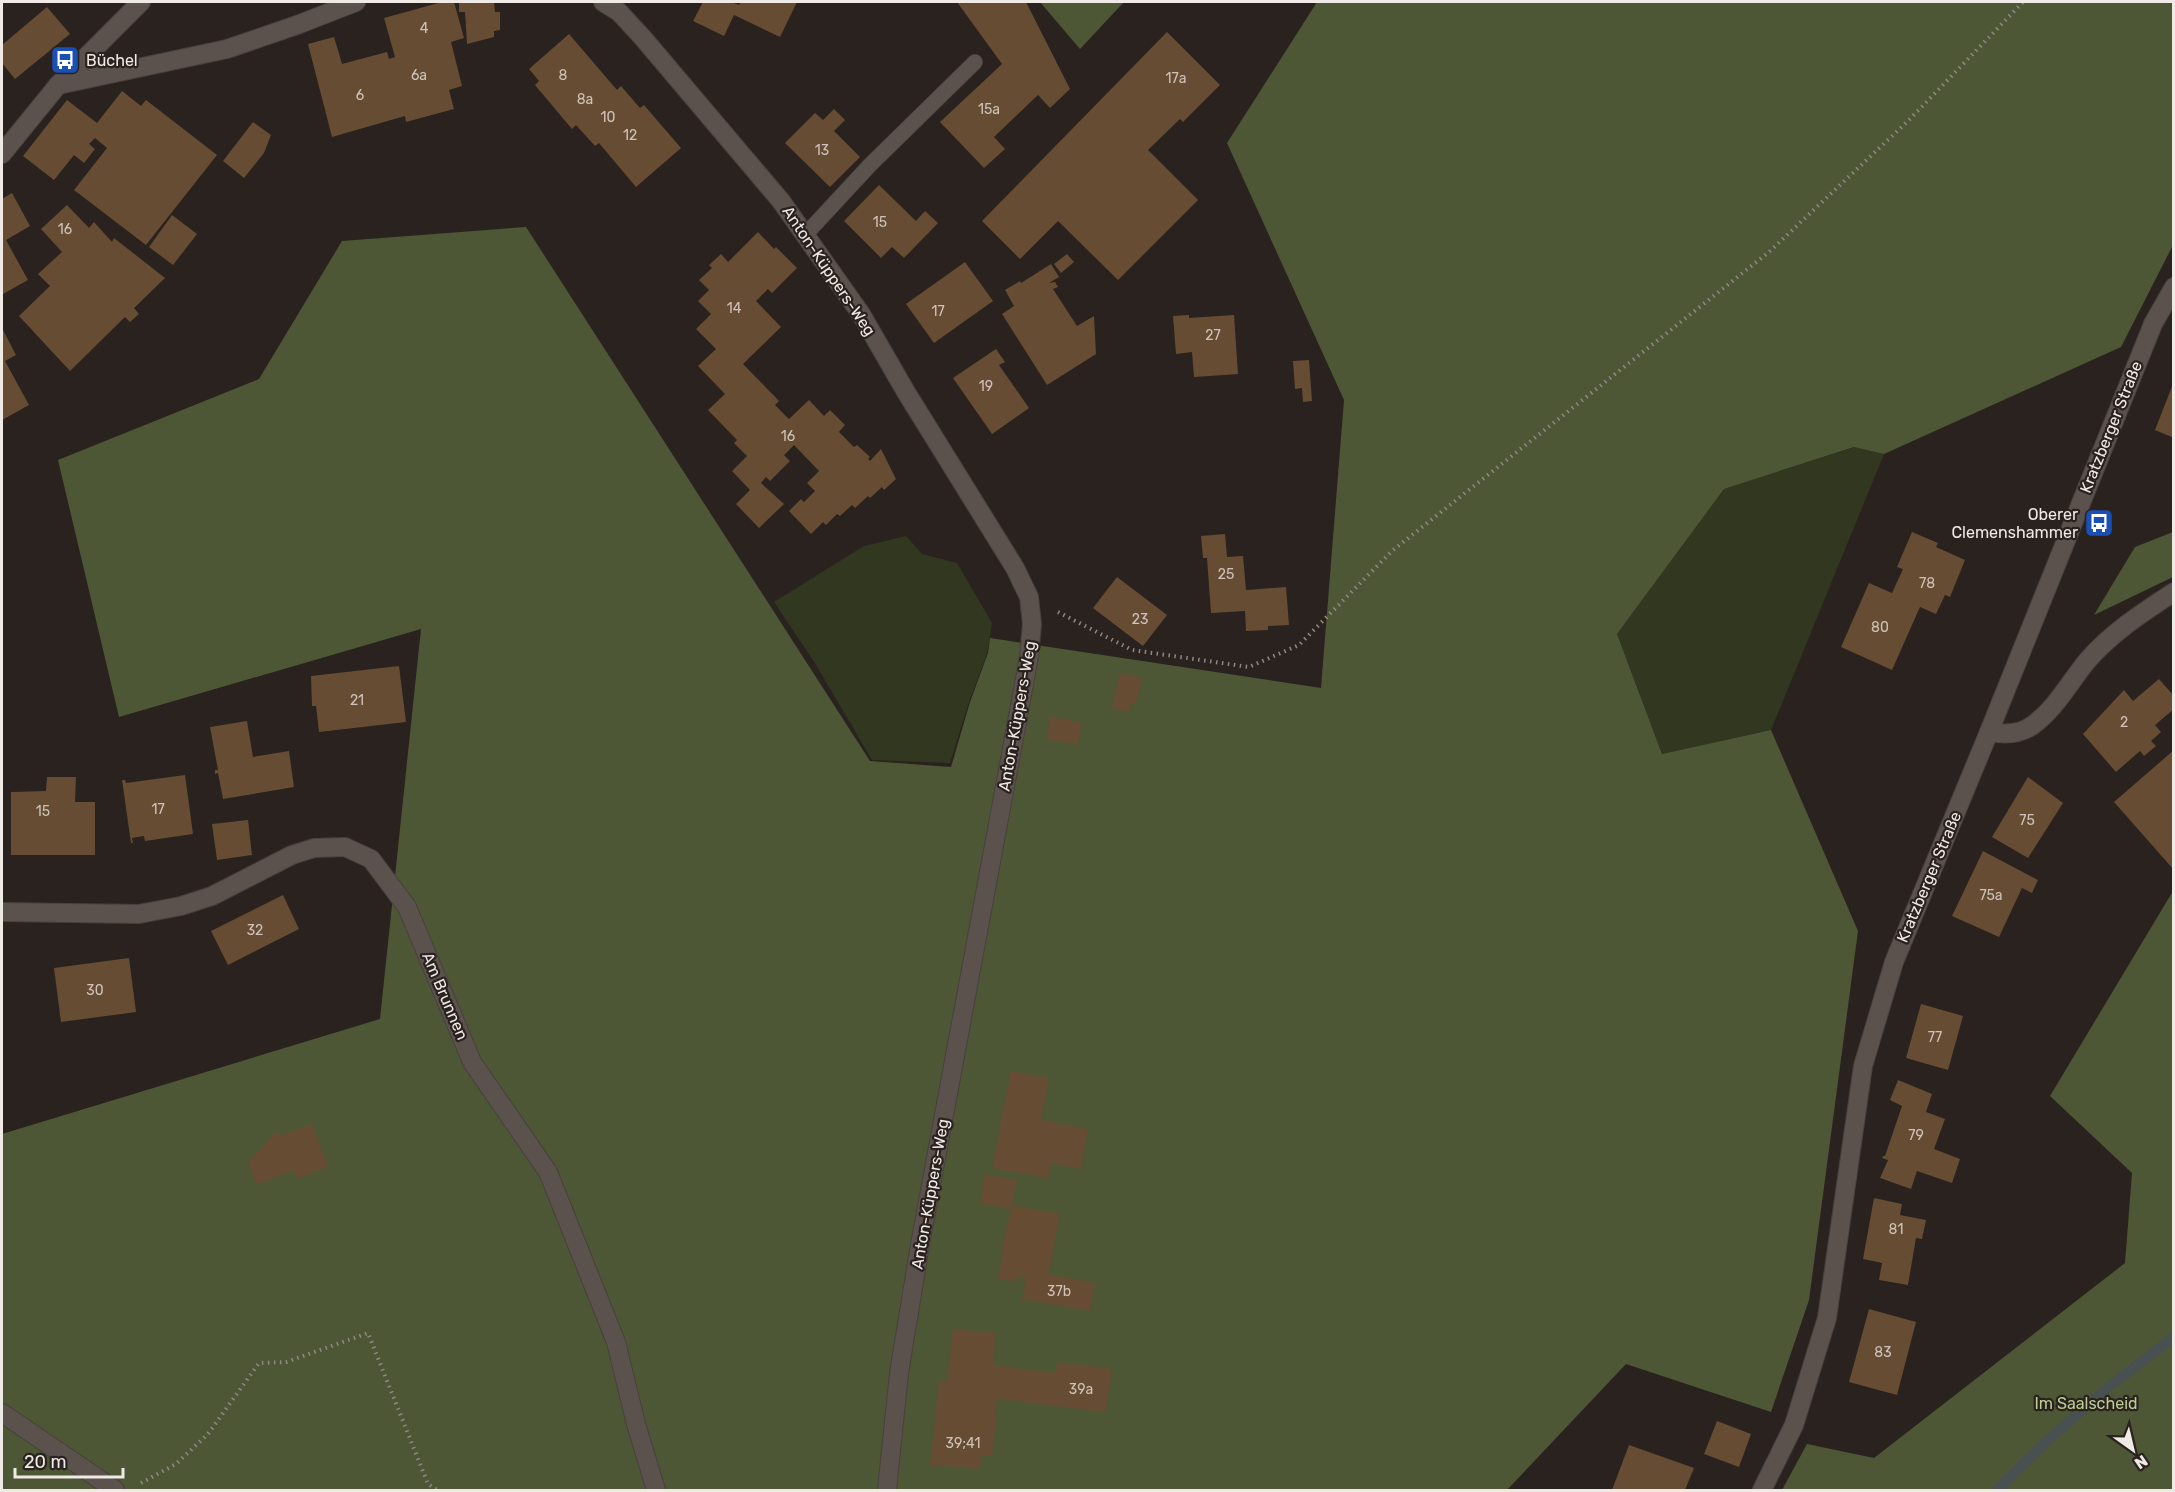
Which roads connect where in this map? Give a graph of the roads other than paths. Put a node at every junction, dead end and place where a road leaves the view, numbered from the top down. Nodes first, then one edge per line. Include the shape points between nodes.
1 (141, 2) edge
2 (356, 2) edge
3 (603, 2) edge
4 (975, 62) dead end
5 (58, 85) junction
6 (2, 154) edge
7 (805, 235) junction
8 (2174, 287) edge
9 (2174, 592) edge
10 (1989, 732) junction
11 (2, 912) edge
12 (2, 1413) edge
13 (113, 1489) edge
14 (656, 1491) edge
15 (887, 1491) edge
16 (1762, 1491) edge

1 - 5 street
2 - 5 street via 227,49
3 - 7 street, Anton-Küppers-Weg via 619,12 644,38
4 - 7 lane
5 - 6 street
7 - 15 street, Anton-Küppers-Weg via 861,314 1006,551 1029,597 1032,624 919,1251 899,1373
8 - 10 street, Kratzberger Straße via 2144,345
9 - 10 street via 2127,622 2032,726 2007,735
10 - 16 street, Kratzberger Straße via 1894,962 1863,1066 1827,1318 1794,1425
11 - 14 street, Am Brunnen via 139,914 212,896 292,855 314,848 345,847 371,859 407,907 472,1062 548,1172 616,1342
12 - 13 street

